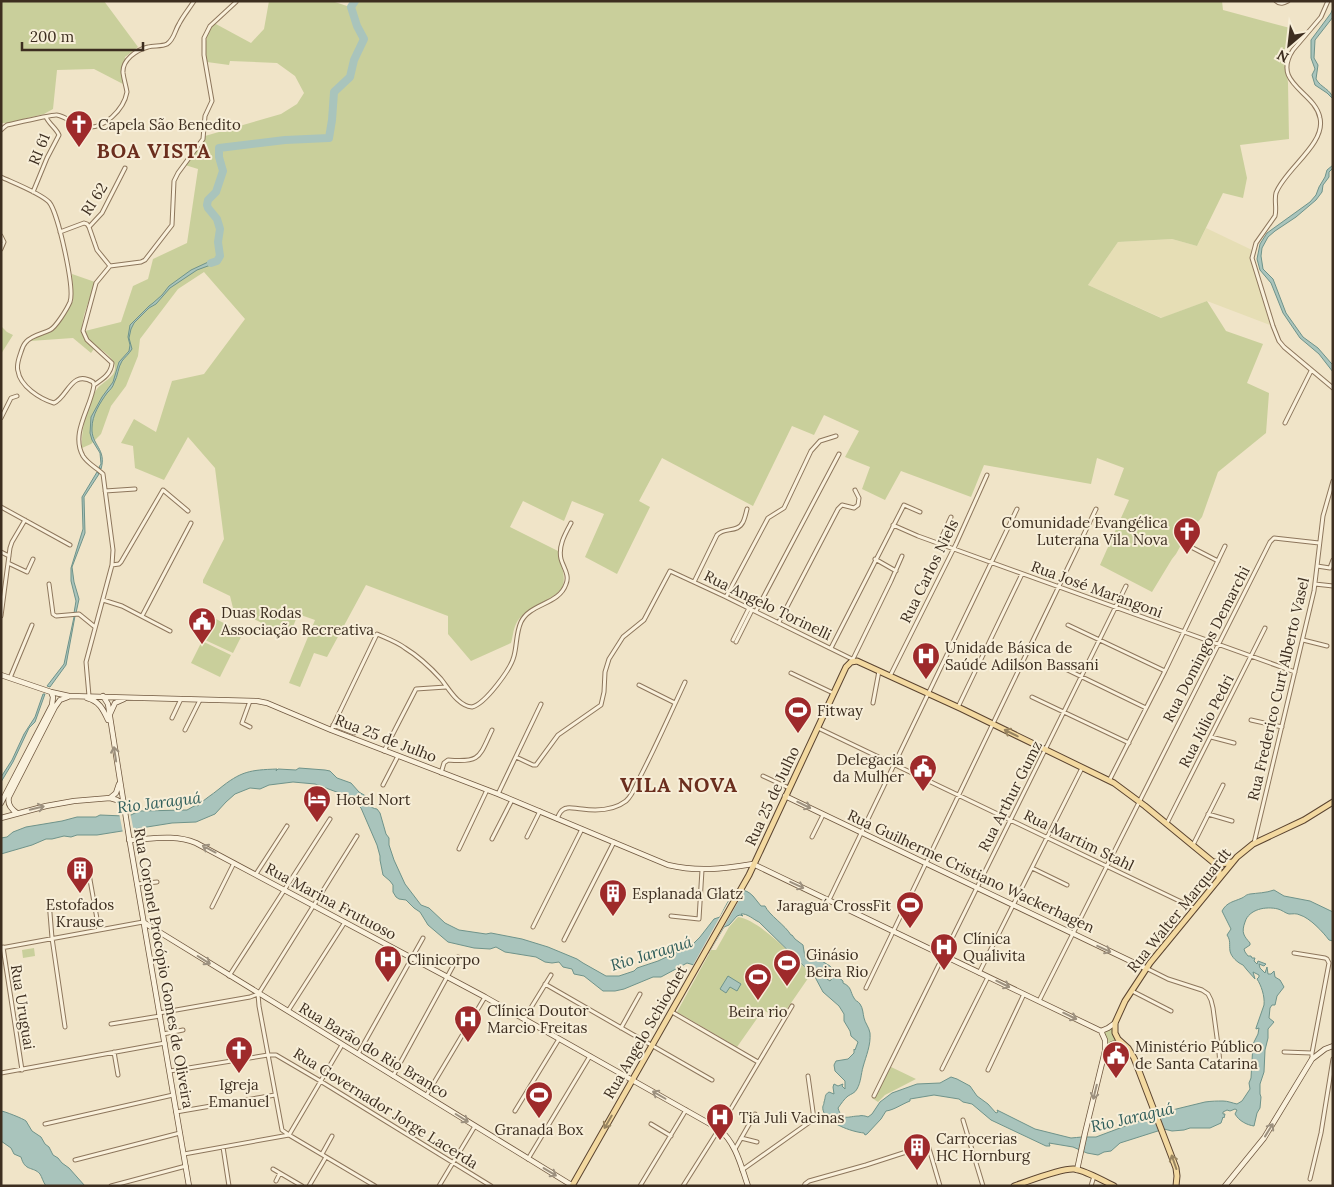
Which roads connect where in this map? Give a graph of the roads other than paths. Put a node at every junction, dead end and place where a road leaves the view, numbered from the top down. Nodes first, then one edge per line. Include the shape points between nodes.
1 (194, 1) edge
2 (1276, 1) edge
3 (1288, 1) edge
4 (1328, 1) edge
5 (236, 2) edge
6 (46, 117) junction
7 (1, 130) edge
8 (125, 168) dead end
9 (1, 177) edge
10 (33, 192) junction
11 (89, 227) junction
12 (60, 232) junction
13 (1, 236) edge
14 (1, 249) edge
15 (110, 266) junction
16 (1311, 371) junction
17 (94, 385) junction
18 (1333, 388) edge
19 (17, 396) dead end
20 (1, 418) edge
21 (1285, 423) dead end
22 (836, 436) dead end
23 (839, 454) dead end
24 (987, 475) dead end
25 (1333, 481) edge
26 (135, 489) dead end
27 (855, 490) dead end
28 (105, 491) junction
29 (1, 507) edge
30 (747, 509) dead end
31 (1018, 509) dead end
32 (1096, 509) dead end
33 (188, 512) dead end
34 (920, 512) dead end
35 (951, 517) dead end
36 (25, 520) junction
37 (191, 523) dead end
38 (571, 523) dead end
39 (893, 525) junction
40 (1319, 543) junction
41 (939, 544) junction
42 (70, 545) dead end
43 (1189, 546) dead end
44 (1225, 546) dead end
45 (953, 549) junction
46 (1, 552) edge
47 (9, 556) junction
48 (902, 556) dead end
49 (33, 559) dead end
50 (875, 559) junction
51 (1333, 560) edge
52 (991, 562) junction
53 (1218, 562) junction
54 (8, 563) junction
55 (112, 565) junction
56 (1317, 566) junction
57 (896, 571) junction
58 (1022, 574) junction
59 (694, 582) junction
60 (49, 584) dead end
61 (1315, 584) junction
62 (1126, 586) dead end
63 (1333, 586) edge
64 (1059, 587) junction
65 (726, 597) junction
66 (103, 600) junction
67 (2, 606) edge
68 (1115, 608) junction
69 (752, 609) junction
70 (1, 616) edge
71 (142, 616) junction
72 (779, 622) junction
73 (32, 625) dead end
74 (1068, 625) dead end
75 (95, 627) junction
76 (1265, 628) dead end
77 (170, 631) dead end
78 (1184, 632) junction
79 (1100, 640) junction
80 (1303, 640) junction
81 (735, 641) dead end
82 (1219, 644) junction
83 (1327, 646) dead end
84 (831, 648) junction
85 (1251, 656) junction
86 (855, 660) junction
87 (1049, 661) dead end
88 (879, 671) junction
89 (1164, 671) junction
90 (791, 672) dead end
91 (1295, 672) junction
92 (1, 675) edge
93 (890, 676) junction
94 (1082, 677) junction
95 (10, 678) junction
96 (686, 682) dead end
97 (639, 685) dead end
98 (447, 687) junction
99 (48, 691) junction
100 (834, 693) junction
101 (929, 693) junction
102 (69, 696) junction
103 (80, 696) junction
104 (89, 696) junction
105 (103, 696) junction
106 (129, 697) junction
107 (1032, 697) dead end
108 (181, 699) junction
109 (200, 700) junction
110 (250, 701) junction
111 (675, 703) junction
112 (873, 703) dead end
113 (541, 704) dead end
114 (958, 707) junction
115 (1146, 708) junction
116 (1064, 713) junction
117 (109, 715) junction
118 (172, 718) dead end
119 (1251, 720) dead end
120 (993, 724) junction
121 (110, 726) junction
122 (250, 727) dead end
123 (1282, 727) junction
124 (332, 728) junction
125 (818, 728) junction
126 (185, 730) dead end
127 (492, 730) dead end
128 (354, 733) dead end
129 (1210, 737) junction
130 (1128, 742) junction
131 (1234, 742) dead end
132 (1046, 750) junction
133 (384, 751) junction
134 (398, 756) junction
135 (516, 757) junction
136 (894, 764) junction
137 (1082, 768) junction
138 (441, 773) junction
139 (763, 776) dead end
140 (1109, 781) junction
141 (120, 783) junction
142 (383, 785) dead end
143 (1222, 785) dead end
144 (789, 788) junction
145 (488, 790) junction
146 (498, 794) junction
147 (958, 795) junction
148 (785, 796) junction
149 (110, 798) junction
150 (512, 800) junction
151 (1139, 802) junction
152 (1333, 802) edge
153 (1, 803) edge
154 (124, 806) junction
155 (540, 811) junction
156 (17, 813) junction
157 (1208, 814) junction
158 (823, 815) junction
159 (1, 818) edge
160 (330, 819) dead end
161 (557, 819) junction
162 (1011, 820) junction
163 (1232, 821) dead end
164 (1166, 824) junction
165 (287, 826) dead end
166 (582, 829) junction
167 (861, 833) junction
168 (357, 836) dead end
169 (527, 837) dead end
170 (812, 837) dead end
171 (1048, 837) junction
172 (129, 838) junction
173 (492, 839) dead end
174 (614, 842) junction
175 (1254, 844) junction
176 (1192, 845) junction
177 (459, 849) dead end
178 (1233, 861) junction
179 (1213, 862) junction
180 (87, 863) dead end
181 (234, 863) junction
182 (926, 863) junction
183 (753, 864) junction
184 (1107, 866) junction
185 (1032, 868) junction
186 (702, 870) junction
187 (256, 874) junction
188 (1219, 878) junction
189 (157, 882) dead end
190 (137, 884) junction
191 (1067, 885) dead end
192 (977, 887) junction
193 (285, 890) junction
194 (829, 900) junction
195 (49, 901) dead end
196 (314, 905) junction
197 (1013, 905) junction
198 (212, 906) dead end
199 (1194, 908) junction
200 (671, 916) dead end
201 (143, 922) junction
202 (345, 922) junction
203 (533, 927) dead end
204 (99, 930) junction
205 (894, 931) junction
206 (1073, 933) junction
207 (163, 934) junction
208 (52, 938) junction
209 (147, 938) junction
210 (422, 938) dead end
211 (564, 940) dead end
212 (2, 948) edge
213 (1294, 953) dead end
214 (944, 955) junction
215 (458, 957) dead end
216 (412, 958) junction
217 (1146, 968) junction
218 (980, 972) junction
219 (551, 975) dead end
220 (229, 976) junction
221 (447, 977) junction
222 (988, 977) junction
223 (545, 984) junction
224 (866, 988) dead end
225 (1131, 991) junction
226 (258, 994) junction
227 (640, 994) dead end
228 (1024, 994) junction
229 (485, 997) junction
230 (1039, 1001) junction
231 (792, 1006) dead end
232 (1171, 1011) dead end
233 (288, 1012) junction
234 (671, 1012) junction
235 (160, 1014) junction
236 (524, 1019) junction
237 (1115, 1023) junction
238 (111, 1024) dead end
239 (65, 1027) dead end
240 (621, 1028) junction
241 (182, 1030) dead end
242 (1101, 1031) junction
243 (163, 1034) junction
244 (559, 1039) junction
245 (165, 1043) junction
246 (342, 1044) junction
247 (1124, 1044) junction
248 (652, 1046) junction
249 (1333, 1046) edge
250 (1106, 1051) junction
251 (114, 1052) junction
252 (1284, 1052) dead end
253 (1312, 1053) junction
254 (358, 1054) junction
255 (268, 1055) junction
256 (590, 1056) junction
257 (1312, 1059) junction
258 (1333, 1059) edge
259 (758, 1062) junction
260 (1220, 1066) dead end
261 (942, 1069) dead end
262 (22, 1070) junction
263 (988, 1070) dead end
264 (170, 1071) junction
265 (1, 1073) edge
266 (118, 1075) dead end
267 (394, 1076) junction
268 (808, 1076) dead end
269 (632, 1080) junction
270 (712, 1080) dead end
271 (321, 1081) junction
272 (174, 1095) junction
273 (275, 1096) junction
274 (426, 1096) junction
275 (874, 1096) dead end
276 (686, 1110) junction
277 (515, 1111) dead end
278 (176, 1112) junction
279 (755, 1114) dead end
280 (963, 1120) dead end
281 (45, 1124) dead end
282 (652, 1124) dead end
283 (475, 1126) junction
284 (719, 1129) junction
285 (180, 1133) junction
286 (289, 1135) junction
287 (332, 1136) dead end
288 (671, 1136) junction
289 (741, 1138) junction
290 (756, 1142) dead end
291 (223, 1147) junction
292 (735, 1149) junction
293 (184, 1154) junction
294 (324, 1156) junction
295 (528, 1159) junction
296 (75, 1160) dead end
297 (453, 1163) junction
298 (186, 1166) junction
299 (273, 1169) dead end
300 (742, 1170) junction
301 (1078, 1170) junction
302 (280, 1173) junction
303 (1094, 1176) junction
304 (1310, 1179) dead end
305 (276, 1181) dead end
306 (1176, 1183) edge
307 (111, 1186) edge
308 (189, 1186) edge
309 (229, 1186) edge
310 (302, 1186) edge
311 (309, 1186) edge
312 (375, 1186) edge
313 (439, 1186) edge
314 (491, 1186) edge
315 (573, 1186) edge
316 (640, 1186) edge
317 (683, 1186) edge
318 (748, 1186) edge
319 (804, 1186) edge
320 (940, 1186) edge
321 (983, 1186) edge
322 (1014, 1186) edge
323 (1091, 1186) edge
324 (1114, 1186) edge
325 (1180, 1186) edge
326 (1225, 1186) edge

1 - 6 street via 168,43 144,48 126,61 123,71 127,96 108,120 88,127 56,115
2 - 3 street via 1282,4
4 - 16 street via 1321,17 1293,50 1287,64 1289,78 1316,108 1321,127 1314,142 1276,194 1275,216 1256,243 1252,258 1279,340
5 - 15 street via 210,26 204,38 212,101 205,116 203,139 174,181 172,225 145,260
6 - 7 street via 9,125
6 - 10 street, RI 61 via 59,135
8 - 11 street, RI 62 via 102,213
9 - 10 street
10 - 12 street via 50,203
11 - 12 street via 84,223
11 - 15 street, RI 62 via 97,250
12 - 17 street via 70,270 70,301 52,328 25,343 17,370 24,385 51,402 57,401 78,380 86,379
13 - 14 street via 4,242
15 - 17 street via 96,283 83,331 87,340 112,363 108,374
16 - 18 street
16 - 21 street
17 - 28 street via 80,427 79,444 86,461 102,473
19 - 20 street via 11,398
22 - 65 street via 820,441 811,451 784,508 768,518
23 - 69 street
24 - 45 street, Rua Carlos Niels
25 - 40 street, Rua Frederico Curt Alberto Vasel
26 - 28 street
27 - 72 street via 860,498 858,505 838,509
28 - 55 street
29 - 36 street
30 - 59 street via 741,525 717,535
31 - 52 street
32 - 64 street
33 - 55 street via 163,490 121,562
34 - 39 street via 904,505
35 - 41 street
36 - 42 street
36 - 47 street via 12,542
37 - 71 street
38 - 98 street via 560,549 567,575 566,585 558,597 522,619 514,658 494,688 482,703 468,707
39 - 41 street, Rua José Marangoni
39 - 50 street
40 - 56 street, Rua Frederico Curt Alberto Vasel
40 - 82 street, Rua Domingos Demarchi via 1272,539
41 - 45 street, Rua José Marangoni
43 - 53 street
44 - 53 street
45 - 52 street, Rua José Marangoni
45 - 93 street, Rua Carlos Niels
46 - 47 street
47 - 54 street
48 - 57 street
49 - 54 street via 27,572
50 - 57 street
50 - 84 street
51 - 56 street via 1330,568
52 - 58 street, Rua José Marangoni
52 - 101 street
53 - 78 street
54 - 67 street
55 - 66 street
56 - 61 street, Rua Frederico Curt Alberto Vasel
57 - 86 street
58 - 64 street, Rua José Marangoni
58 - 114 street
59 - 65 street, Rua Angelo Torinelli
59 - 135 street, Rua Angelo Torinelli via 670,572 644,620 623,637 609,659 601,705 558,735 536,765
60 - 75 street via 53,614 79,614
61 - 63 street
61 - 80 street, Rua Frederico Curt Alberto Vasel
62 - 68 street, Rua Arthur Gumz
64 - 68 street, Rua José Marangoni
64 - 120 street
65 - 69 street, Rua Angelo Torinelli
66 - 71 street
66 - 75 street
67 - 70 street
68 - 78 street, Rua José Marangoni
68 - 79 street, Rua Arthur Gumz
69 - 72 street, Rua Angelo Torinelli
69 - 81 street
71 - 77 street
72 - 84 street, Rua Angelo Torinelli
73 - 95 street
74 - 79 street
75 - 104 street via 86,662
76 - 85 street, Rua Júlio Pedri
78 - 82 street, Rua José Marangoni
78 - 89 street
79 - 89 street
79 - 94 street, Rua Arthur Gumz
80 - 83 street
80 - 91 street, Rua Frederico Curt Alberto Vasel
82 - 85 street, Rua José Marangoni
82 - 151 street, Rua Domingos Demarchi
84 - 86 street, Rua Angelo Torinelli
85 - 91 street, Rua José Marangoni
85 - 129 street, Rua Júlio Pedri
86 - 88 main road
86 - 100 main road, Rua 25 de Julho via 846,667
87 - 94 street
88 - 93 main road
88 - 112 street
89 - 115 street
90 - 100 street
91 - 123 street, Rua Frederico Curt Alberto Vasel
92 - 95 main road, Rua 25 de Julho
93 - 101 main road
94 - 115 street
94 - 116 street, Rua Arthur Gumz
95 - 99 main road, Rua 25 de Julho
96 - 111 street
97 - 111 street
98 - 124 street via 405,648 377,634
98 - 133 street via 416,689
99 - 102 main road, Rua 25 de Julho
99 - 153 main road via 53,699 52,705
100 - 125 main road, Rua 25 de Julho
101 - 114 main road
101 - 136 street
102 - 103 main road, Rua 25 de Julho
102 - 156 main road via 58,702 9,797 8,803
103 - 104 main road, Rua 25 de Julho
103 - 121 main road, Rua Coronel Procópio Gomes de Oliveira via 99,704
104 - 105 main road, Rua 25 de Julho
105 - 106 main road, Rua 25 de Julho
105 - 117 main road, Rua Coronel Procópio Gomes de Oliveira
106 - 108 main road, Rua 25 de Julho
106 - 117 main road via 115,703
107 - 116 street
108 - 109 main road, Rua 25 de Julho
108 - 118 street
109 - 110 main road, Rua 25 de Julho
109 - 126 street
110 - 122 street via 242,723
110 - 124 main road, Rua 25 de Julho via 267,703
111 - 161 street via 626,800 603,810 564,808
113 - 135 street
114 - 120 main road
115 - 130 street
116 - 130 street
116 - 132 street, Rua Arthur Gumz
117 - 121 main road, Rua Coronel Procópio Gomes de Oliveira
119 - 123 street
132 -> 120 main road
120 - 147 street
141 -> 121 main road, Rua Coronel Procópio Gomes de Oliveira
123 - 175 street, Rua Frederico Curt Alberto Vasel
124 - 128 street
124 - 133 main road, Rua 25 de Julho
125 - 136 street, Rua Martim Stahl
125 - 144 main road, Rua 25 de Julho
127 - 138 street via 479,756 448,760
129 - 131 street
129 - 164 street, Rua Júlio Pedri
130 - 140 street
132 - 137 main road
132 - 162 street, Rua Arthur Gumz
133 - 134 main road, Rua 25 de Julho
134 - 138 main road, Rua 25 de Julho
134 - 142 street
135 - 146 street
136 - 147 street, Rua Martim Stahl
136 - 167 street
137 - 140 main road
137 - 171 street
138 - 145 main road, Rua 25 de Julho
139 - 144 street
140 - 151 main road
141 - 149 main road
141 - 154 main road, Rua Coronel Procópio Gomes de Oliveira
143 - 157 street
144 - 148 main road, Rua 25 de Julho
145 - 146 main road, Rua 25 de Julho
145 - 177 street
146 - 150 main road, Rua 25 de Julho
147 - 162 street, Rua Martim Stahl
147 - 182 street
148 -> 158 main road, Rua Guilherme Cristiano Wackerhagen
148 - 183 main road, Rua 25 de Julho
149 - 154 main road
156 -> 149 main road
150 - 155 main road, Rua 25 de Julho
150 - 173 street
151 - 164 main road
151 - 184 street, Rua Domingos Demarchi
152 - 175 main road, Rua Walter Marquardt
154 - 172 main road, Rua Coronel Procópio Gomes de Oliveira
155 - 161 main road, Rua 25 de Julho
155 - 169 street
156 - 159 main road
157 - 163 street
157 - 176 street
158 - 167 main road, Rua Guilherme Cristiano Wackerhagen
158 - 170 street
160 - 193 street
161 - 166 main road, Rua 25 de Julho
162 - 171 street, Rua Martim Stahl
162 - 192 street, Rua Arthur Gumz
164 - 176 main road
165 - 187 street
166 - 174 main road, Rua 25 de Julho
166 - 203 street
167 - 182 main road, Rua Guilherme Cristiano Wackerhagen
167 - 194 street
168 - 196 street
171 - 184 street, Rua Martim Stahl
171 - 185 street
181 -> 172 main road, Rua Marina Frutuoso via 188,839
172 - 190 main road, Rua Coronel Procópio Gomes de Oliveira
174 - 186 main road, Rua 25 de Julho via 668,865
174 - 211 street
175 - 178 main road, Rua Walter Marquardt
176 - 179 main road
178 - 179 main road
178 - 188 main road, Rua Walter Marquardt
179 - 188 main road via 1220,870
180 - 204 street
181 - 187 main road, Rua Marina Frutuoso
181 - 198 street
182 - 192 main road, Rua Guilherme Cristiano Wackerhagen
182 - 205 street
183 - 186 main road, Rua 25 de Julho
183 -> 194 main road
183 - 234 main road, Rua Angelo Schiochet
184 - 199 street, Rua Martim Stahl
184 - 206 street, Rua Domingos Demarchi
185 - 191 street
185 - 197 street
186 - 200 street via 699,919
187 - 193 main road, Rua Marina Frutuoso
188 - 199 main road, Rua Walter Marquardt
189 - 190 street
190 - 201 main road, Rua Coronel Procópio Gomes de Oliveira
192 - 197 main road, Rua Guilherme Cristiano Wackerhagen
192 - 214 street, Rua Arthur Gumz
193 - 196 main road, Rua Marina Frutuoso
193 - 220 street
194 - 205 main road
195 - 208 street
196 - 202 main road, Rua Marina Frutuoso
196 - 226 street
197 - 206 main road, Rua Guilherme Cristiano Wackerhagen
197 - 218 street
199 - 217 main road, Rua Walter Marquardt
201 - 204 street
201 - 207 main road, Rua Barão do Rio Branco
201 - 209 main road, Rua Coronel Procópio Gomes de Oliveira
202 - 216 main road, Rua Marina Frutuoso
202 - 233 street
204 - 208 street
205 - 214 main road
205 - 224 street
206 -> 217 main road, Rua Guilherme Cristiano Wackerhagen
206 - 230 street, Rua Domingos Demarchi
207 - 209 main road via 153,933
207 -> 220 main road, Rua Barão do Rio Branco
208 - 212 street
208 - 239 street
209 - 235 main road, Rua Coronel Procópio Gomes de Oliveira
210 - 216 street
212 - 262 street, Rua Uruguai
213 - 253 street via 1328,961
214 - 218 main road
214 - 275 street, Rua Arthur Gumz
215 - 221 street
216 - 221 main road, Rua Marina Frutuoso
216 - 254 street
217 - 225 main road, Rua Walter Marquardt
217 - 260 street via 1208,994 1221,1048
218 - 222 main road
219 - 223 street
220 - 226 main road, Rua Barão do Rio Branco
221 - 229 main road, Rua Marina Frutuoso
221 - 267 street
222 -> 228 main road
222 - 261 street
223 - 236 street
223 - 240 street
225 - 232 street
225 - 237 main road, Rua Walter Marquardt
226 - 233 main road, Rua Barão do Rio Branco
226 - 235 street
226 - 255 street
227 - 240 street
228 - 230 main road
228 - 263 street
229 - 236 main road, Rua Marina Frutuoso
229 - 274 street
230 -> 242 main road
231 - 259 street
233 - 246 main road, Rua Barão do Rio Branco
234 - 248 main road, Rua Angelo Schiochet
234 - 259 street
235 - 238 street
235 - 243 main road, Rua Coronel Procópio Gomes de Oliveira
236 - 244 main road, Rua Marina Frutuoso
237 - 242 main road
237 - 247 main road via 1115,1033
240 - 248 street
241 - 243 street
242 - 250 main road
243 - 245 main road, Rua Coronel Procópio Gomes de Oliveira
244 - 256 main road, Rua Marina Frutuoso
244 - 277 street
245 - 251 street
245 - 264 main road, Rua Coronel Procópio Gomes de Oliveira
246 - 254 main road, Rua Barão do Rio Branco
246 - 271 street
247 - 250 main road via 1111,1044
306 -> 247 main road via 1176,1168 1166,1140 1134,1058
248 - 269 main road, Rua Angelo Schiochet
248 - 270 street
249 - 257 main road
250 -> 301 main road
251 - 262 street
251 - 266 street
252 - 253 street
253 - 257 street
254 - 267 main road, Rua Barão do Rio Branco
255 - 264 street
255 - 271 street, Rua Governador Jorge Lacerda via 280,1057
255 - 273 street
256 - 269 main road, Rua Marina Frutuoso
256 - 295 street
326 -> 257 main road via 1264,1138
258 - 304 street
259 - 284 street
262 - 265 street
264 - 272 main road, Rua Coronel Procópio Gomes de Oliveira
267 - 274 main road, Rua Barão do Rio Branco
268 - 300 street via 814,1119
276 -> 269 main road, Rua Marina Frutuoso
269 -> 315 main road, Rua Angelo Schiochet
271 - 286 street
271 - 297 street, Rua Governador Jorge Lacerda
272 - 278 main road, Rua Coronel Procópio Gomes de Oliveira
272 - 281 street
273 - 278 street
273 - 286 street via 281,1127
274 -> 283 main road, Rua Barão do Rio Branco
276 - 284 main road, Rua Marina Frutuoso
276 - 288 street
278 - 285 main road, Rua Coronel Procópio Gomes de Oliveira
279 - 289 street
280 - 321 street
282 - 288 street
283 - 295 main road, Rua Barão do Rio Branco
283 - 297 street
284 - 292 main road, Rua Marina Frutuoso
284 - 317 street
285 - 293 main road, Rua Coronel Procópio Gomes de Oliveira
285 - 296 street
286 - 291 street
286 - 294 street
287 - 294 street
288 - 316 street
289 - 290 street
289 - 292 street
291 - 293 street
291 - 309 street
292 - 300 main road, Rua Marina Frutuoso
293 - 298 main road, Rua Coronel Procópio Gomes de Oliveira
294 - 311 street
294 - 312 street
295 -> 315 main road, Rua Barão do Rio Branco
297 - 313 street
297 - 314 street, Rua Governador Jorge Lacerda
298 - 307 street
298 - 308 main road, Rua Coronel Procópio Gomes de Oliveira
299 - 302 street
300 - 318 main road, Rua Marina Frutuoso
301 - 303 main road
301 - 322 main road
302 - 305 street
302 - 310 street
303 - 323 street
303 - 324 main road
306 - 325 main road
319 - 320 street via 809,1181 928,1145

